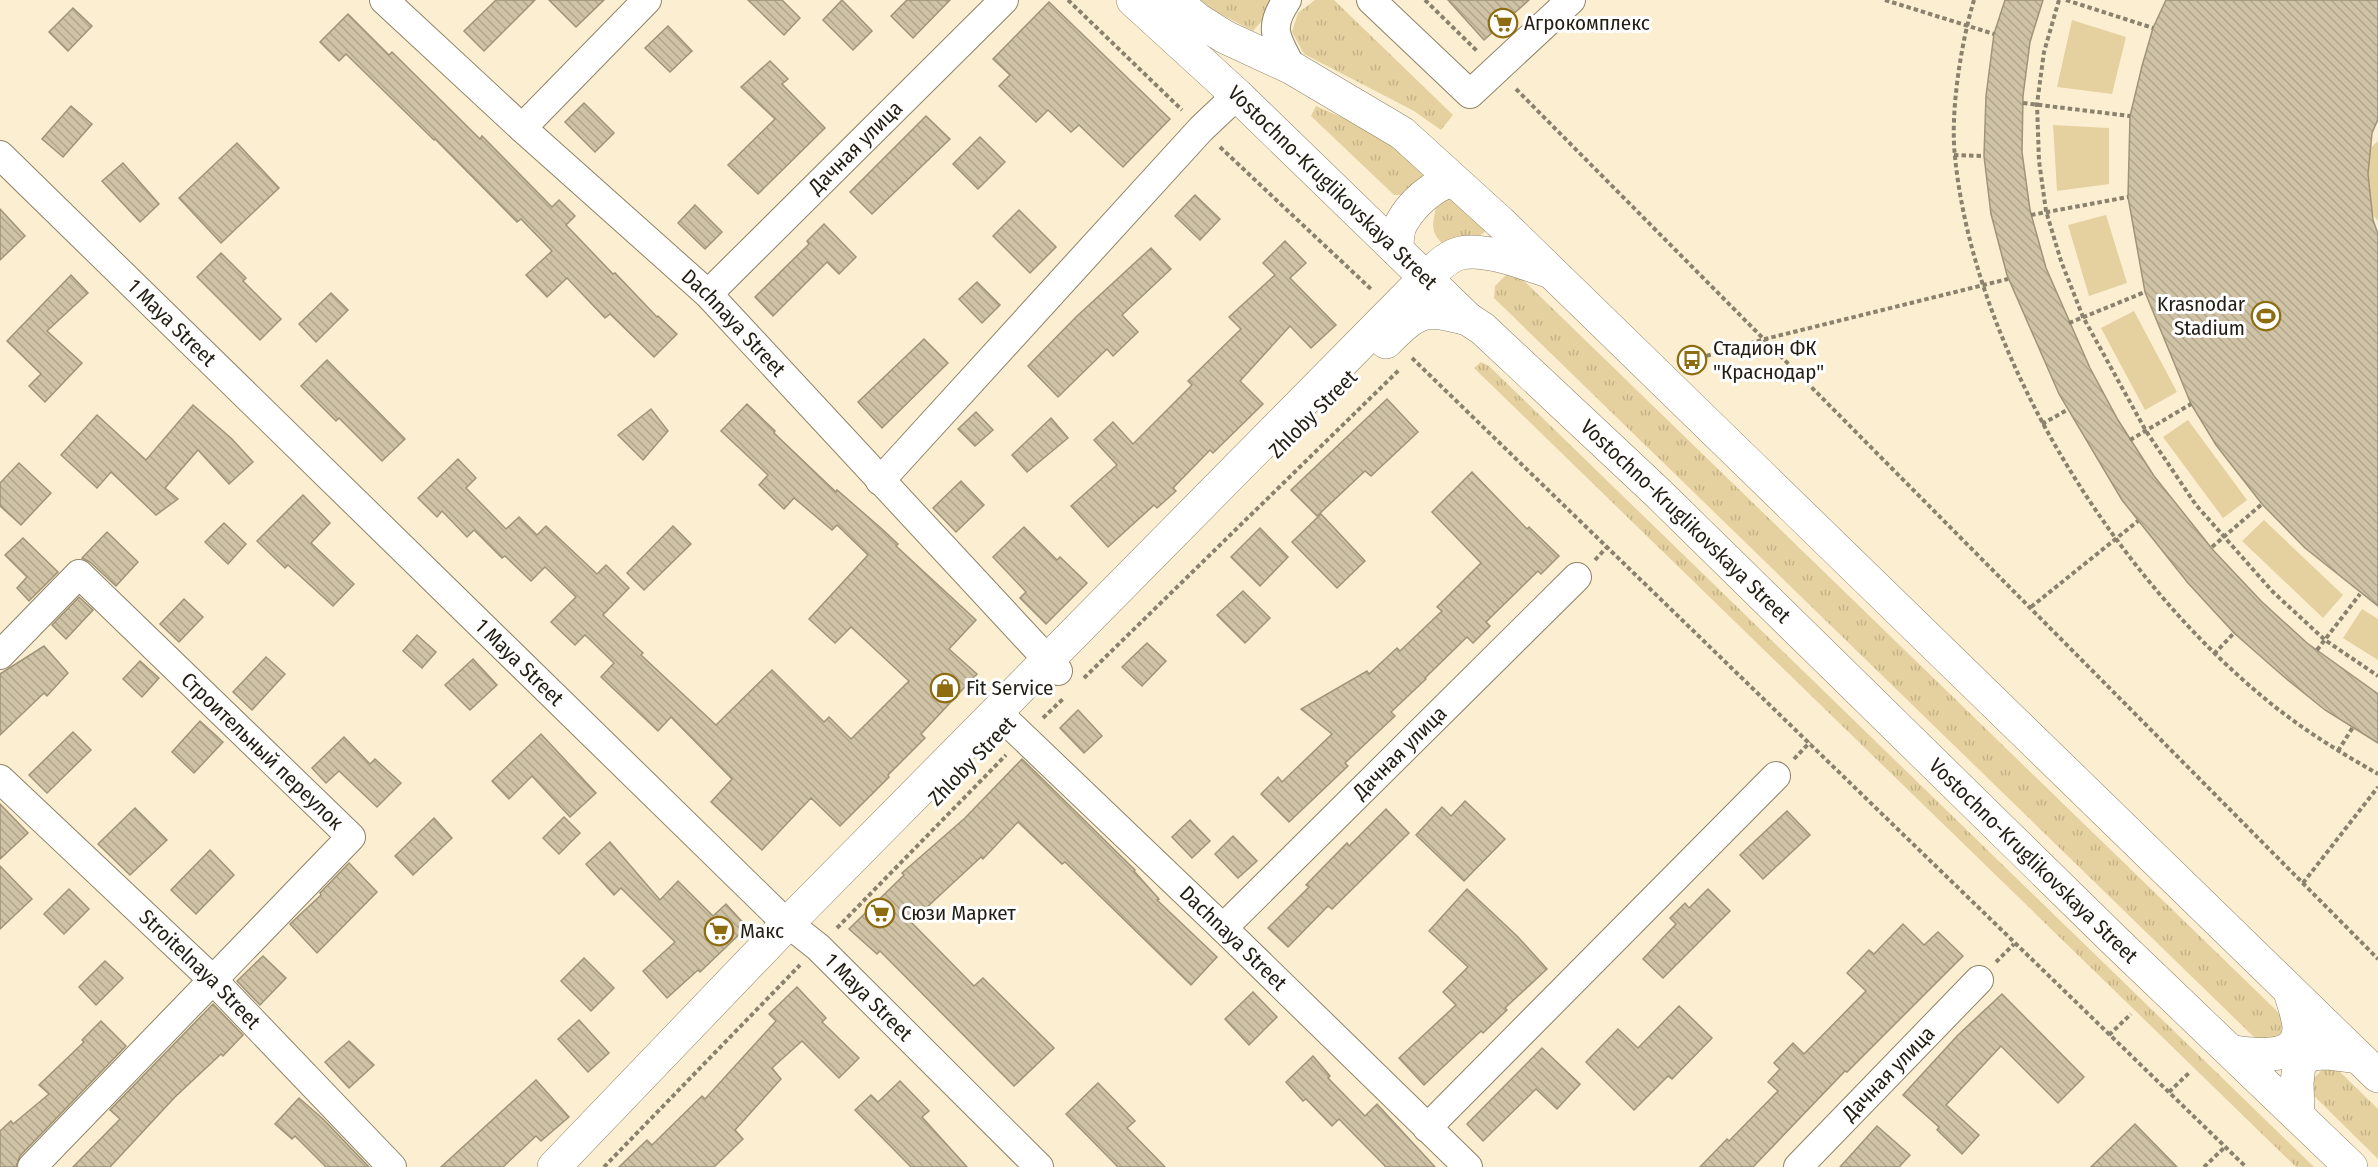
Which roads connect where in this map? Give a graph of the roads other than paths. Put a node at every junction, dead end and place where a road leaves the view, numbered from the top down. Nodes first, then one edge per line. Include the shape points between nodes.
1 (384, 0) edge
2 (647, 0) edge
3 (1004, 0) edge
4 (1133, 0) edge
5 (1174, 0) edge
6 (1287, 0) edge
7 (1371, 0) edge
8 (1571, 0) edge
9 (1292, 68) junction
10 (1237, 95) junction
11 (522, 128) junction
12 (1, 157) edge
13 (1452, 180) junction
14 (1397, 250) junction
15 (1549, 271) junction
16 (1426, 278) junction
17 (708, 294) junction
18 (1468, 319) junction
19 (1400, 334) junction
20 (880, 481) junction
21 (1577, 577) dead end
22 (0, 655) edge
23 (1053, 666) junction
24 (1003, 718) junction
25 (1776, 776) dead end
26 (0, 780) edge
27 (1223, 928) junction
28 (794, 930) junction
29 (213, 980) junction
30 (1979, 980) dead end
31 (2290, 991) junction
32 (2232, 1052) junction
33 (2368, 1067) edge
34 (2298, 1115) junction
35 (1427, 1128) junction
36 (32, 1167) edge
37 (392, 1167) edge
38 (554, 1167) edge
39 (579, 1167) edge
40 (1039, 1167) edge
41 (1468, 1167) edge
42 (1798, 1167) edge
43 (2351, 1167) edge

1 - 11 street, Dachnaya Street
2 - 11 street
3 - 17 street, Дачная улица
4 - 10 main road, Vostochno-Kruglikovskaya Street
5 - 9 main road via 1225,37
6 - 9 street via 1274,27
7 - 8 street via 1470,94
9 - 13 main road via 1402,133
10 - 14 main road, Vostochno-Kruglikovskaya Street
10 - 20 street via 1201,129
11 - 17 street, Dachnaya Street
12 - 28 street, 1 Maya Street
13 - 14 main road via 1438,184 1401,223
13 - 15 main road
14 - 16 main road, Vostochno-Kruglikovskaya Street
15 - 16 main road, Zhloby Street via 1514,259 1474,252 1459,253 1446,260
15 - 31 main road
16 - 18 main road, Vostochno-Kruglikovskaya Street
16 - 19 main road, Zhloby Street
17 - 20 street, Dachnaya Street
18 - 19 main road via 1438,311 1425,313 1405,322
18 - 32 main road, Vostochno-Kruglikovskaya Street via 1658,492
19 - 23 main road, Zhloby Street
20 - 23 street, Dachnaya Street
21 - 27 street, Дачная улица
22 - 29 street, Строительный переулок via 79,574 351,837
23 - 24 main road, Zhloby Street
24 - 27 street, Dachnaya Street
24 - 28 main road, Zhloby Street
25 - 35 street
26 - 29 street, Stroitelnaya Street
27 - 35 street, Dachnaya Street
28 - 38 main road
28 - 39 main road, Zhloby Street
28 - 40 street, 1 Maya Street via 818,947
29 - 36 street, Строительный переулок
29 - 37 street, Stroitelnaya Street
30 - 42 street, Дачная улица
31 - 32 main road via 2299,1027 2296,1042 2287,1051 2269,1055
31 - 33 main road
32 - 34 main road, Vostochno-Kruglikovskaya Street
33 - 34 main road via 2327,1053 2309,1054 2300,1065
34 - 43 main road, Vostochno-Kruglikovskaya Street
35 - 41 street, Dachnaya Street

